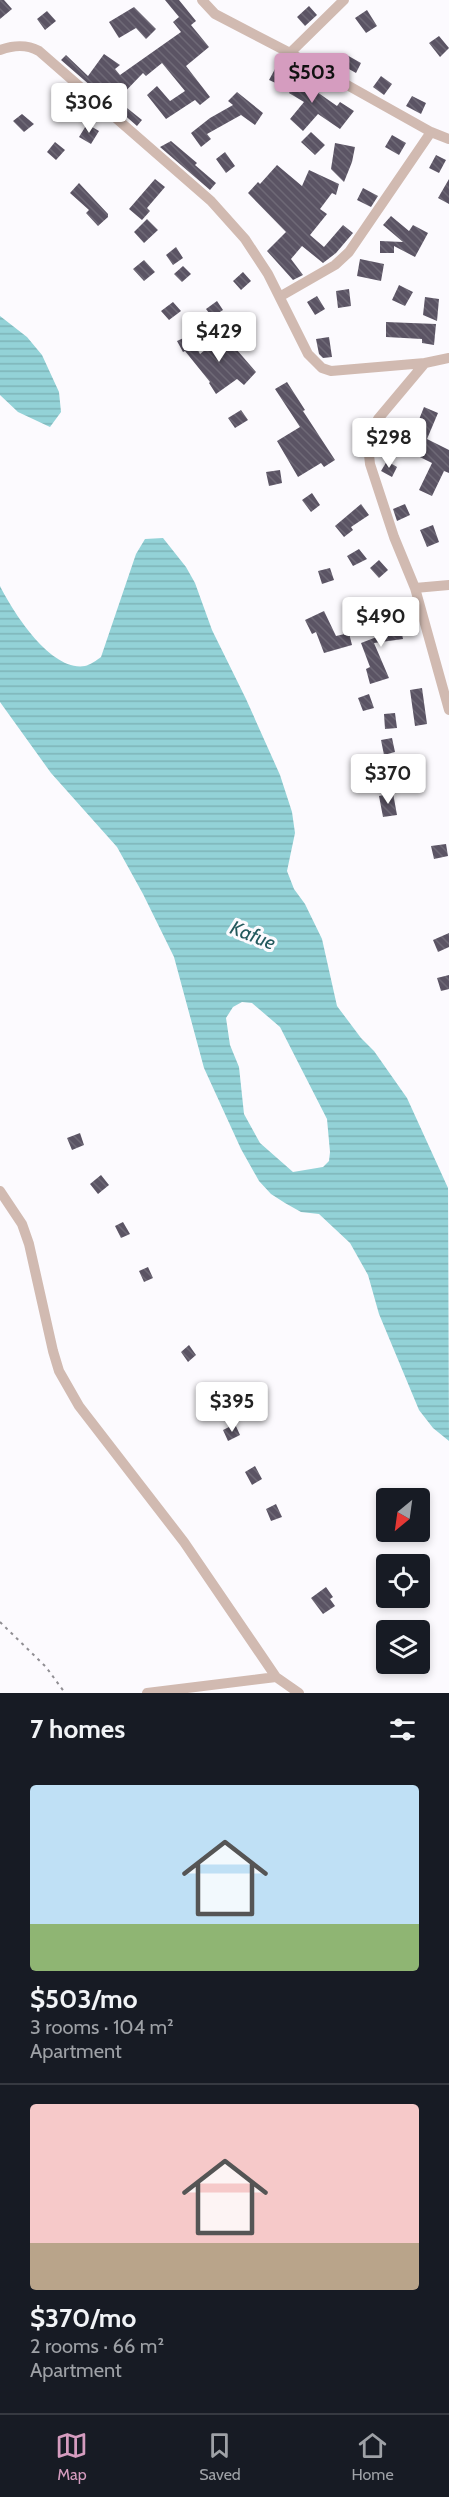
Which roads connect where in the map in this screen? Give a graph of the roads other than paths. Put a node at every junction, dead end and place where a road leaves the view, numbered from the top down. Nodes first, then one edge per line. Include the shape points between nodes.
1 (202, 0) edge
2 (344, 0) edge
3 (0, 50) edge
4 (290, 53) junction
5 (431, 132) junction
6 (449, 139) edge
7 (281, 296) junction
8 (449, 358) edge
9 (426, 363) junction
10 (449, 585) edge
11 (415, 588) junction
12 (443, 664) edge
13 (449, 710) edge
14 (0, 1191) edge
15 (276, 1677) junction
16 (147, 1693) edge
17 (299, 1693) edge

1 - 4 street via 215,14
2 - 4 street
3 - 7 street via 30,46 39,51 211,201 245,239
4 - 5 street
5 - 6 street
5 - 7 street via 349,252 335,265
7 - 9 street via 308,354 322,368 332,371
8 - 9 street
9 - 11 street via 378,419 368,445 370,464 393,537
10 - 11 street
11 - 12 street
12 - 13 street
14 - 15 street via 29,1244 53,1351 67,1388 184,1542
15 - 16 street
15 - 17 street

